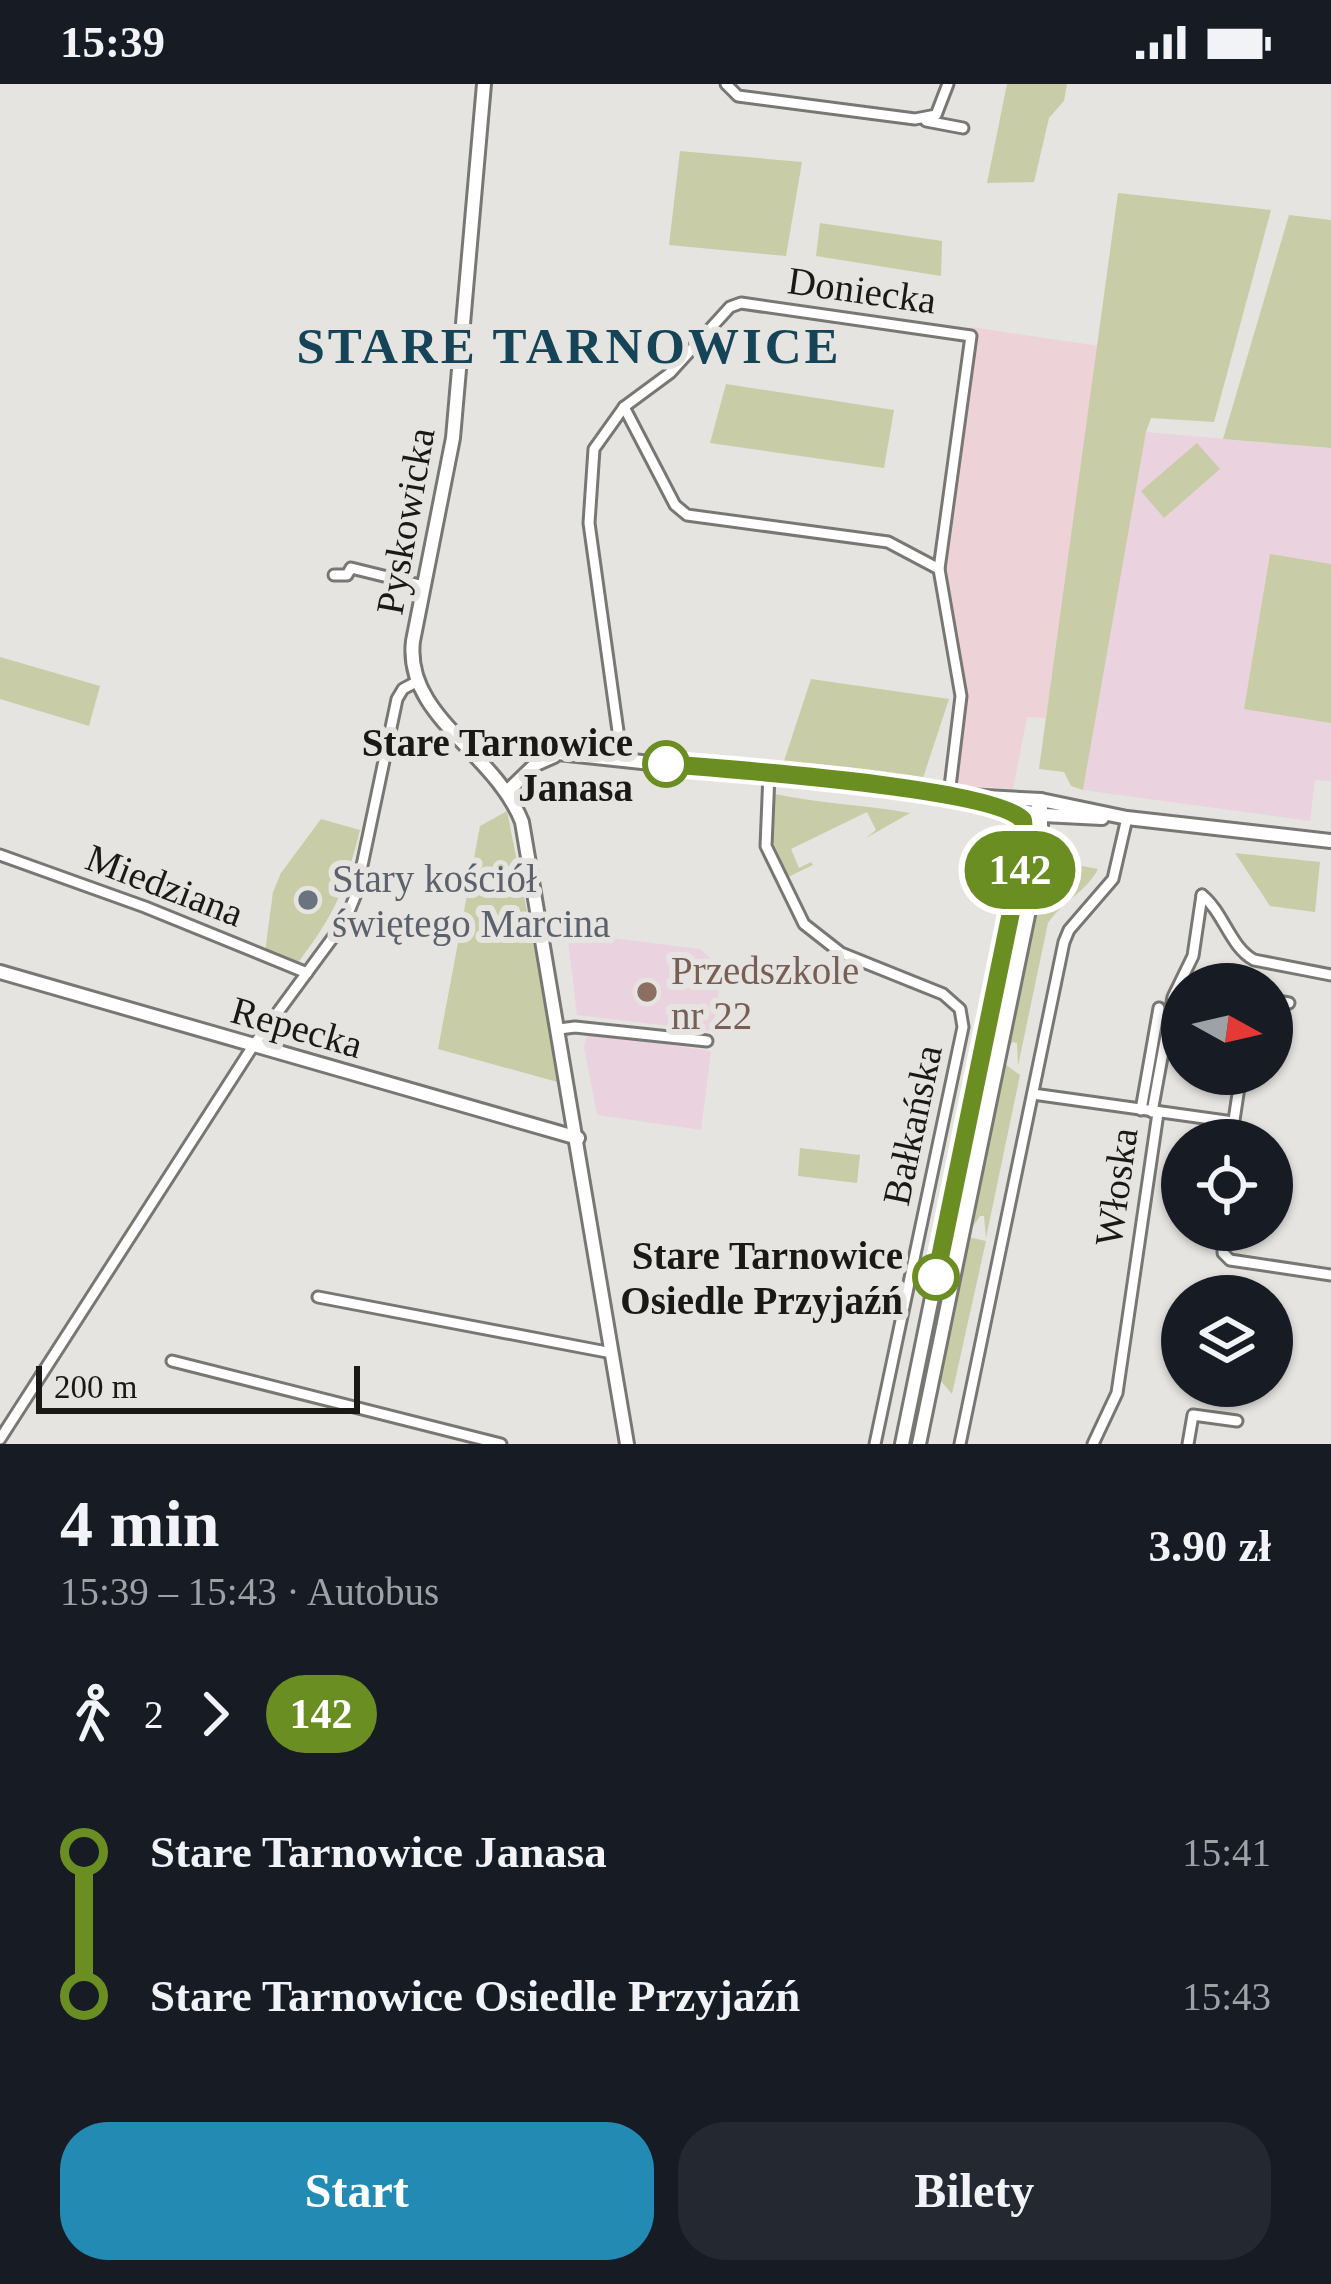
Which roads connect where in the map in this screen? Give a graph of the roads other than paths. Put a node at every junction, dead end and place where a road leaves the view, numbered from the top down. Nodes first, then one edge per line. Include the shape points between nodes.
1 (484, 84) edge
2 (726, 84) edge
3 (948, 84) edge
4 (915, 119) junction
5 (963, 128) dead end
6 (624, 407) junction
7 (938, 569) junction
8 (334, 575) dead end
9 (424, 586) junction
10 (416, 682) junction
11 (470, 748) junction
12 (504, 751) junction
13 (558, 754) junction
14 (622, 760) junction
15 (489, 767) junction
16 (770, 773) junction
17 (508, 791) junction
18 (950, 795) junction
19 (1011, 809) junction
20 (1039, 809) junction
21 (1078, 818) junction
22 (1127, 818) junction
23 (1026, 837) junction
24 (1331, 841) edge
25 (1042, 844) junction
26 (0, 856) edge
27 (0, 973) edge
28 (307, 973) junction
29 (1331, 975) edge
30 (1159, 1008) dead end
31 (559, 1029) junction
32 (707, 1041) dead end
33 (253, 1046) junction
34 (1033, 1094) junction
35 (1150, 1112) junction
36 (1207, 1119) edge
37 (578, 1138) junction
38 (1223, 1251) edge
39 (1331, 1275) edge
40 (318, 1297) dead end
41 (612, 1353) junction
42 (172, 1360) dead end
43 (1237, 1421) dead end
44 (0, 1439) edge
45 (501, 1444) edge
46 (627, 1444) edge
47 (875, 1444) edge
48 (902, 1444) edge
49 (919, 1444) edge
50 (960, 1444) edge
51 (1093, 1444) edge
52 (1188, 1444) edge

1 - 9 street, Pyskowicka via 452,438
2 - 4 street via 738,96
3 - 4 street via 936,115
4 - 5 street
6 - 7 street via 687,515 888,542
6 - 7 street, Doniecka via 741,303 971,336
6 - 14 street, Doniecka via 593,448 589,523
7 - 18 street, Doniecka via 961,696
8 - 9 street via 351,568
9 - 10 street, Pyskowicka via 412,651
10 - 11 street
10 - 28 street via 397,699 356,894
11 - 12 street
11 - 15 street
12 - 13 street
12 - 15 street
13 - 14 street
13 - 17 street
14 - 16 street
15 - 17 street
16 - 18 street
16 - 47 street, Bałkańska via 766,846 804,924 841,953 943,994 960,1009 963,1027
17 - 31 street via 527,841
18 - 19 street
18 - 20 street
19 - 20 street
19 - 23 street
20 - 21 street
20 - 22 street
20 - 23 street
20 - 25 street
21 - 22 street
21 - 25 street
22 - 24 street
22 - 34 street via 1113,879 1066,935
23 - 48 street
25 - 49 street
26 - 28 street, Miedziana
27 - 33 street, Repecka
28 - 33 street
29 - 35 street, Włoska via 1244,954 1202,895
30 - 35 street, Włoska
31 - 32 street
31 - 37 street
33 - 37 street, Repecka
33 - 44 street
34 - 35 street, Włoska
34 - 50 street
35 - 36 street, Włoska
35 - 51 street, Włoska via 1117,1393
37 - 41 street
38 - 39 street via 1230,1259
40 - 41 street
41 - 46 street
42 - 45 street
43 - 52 street via 1192,1415

